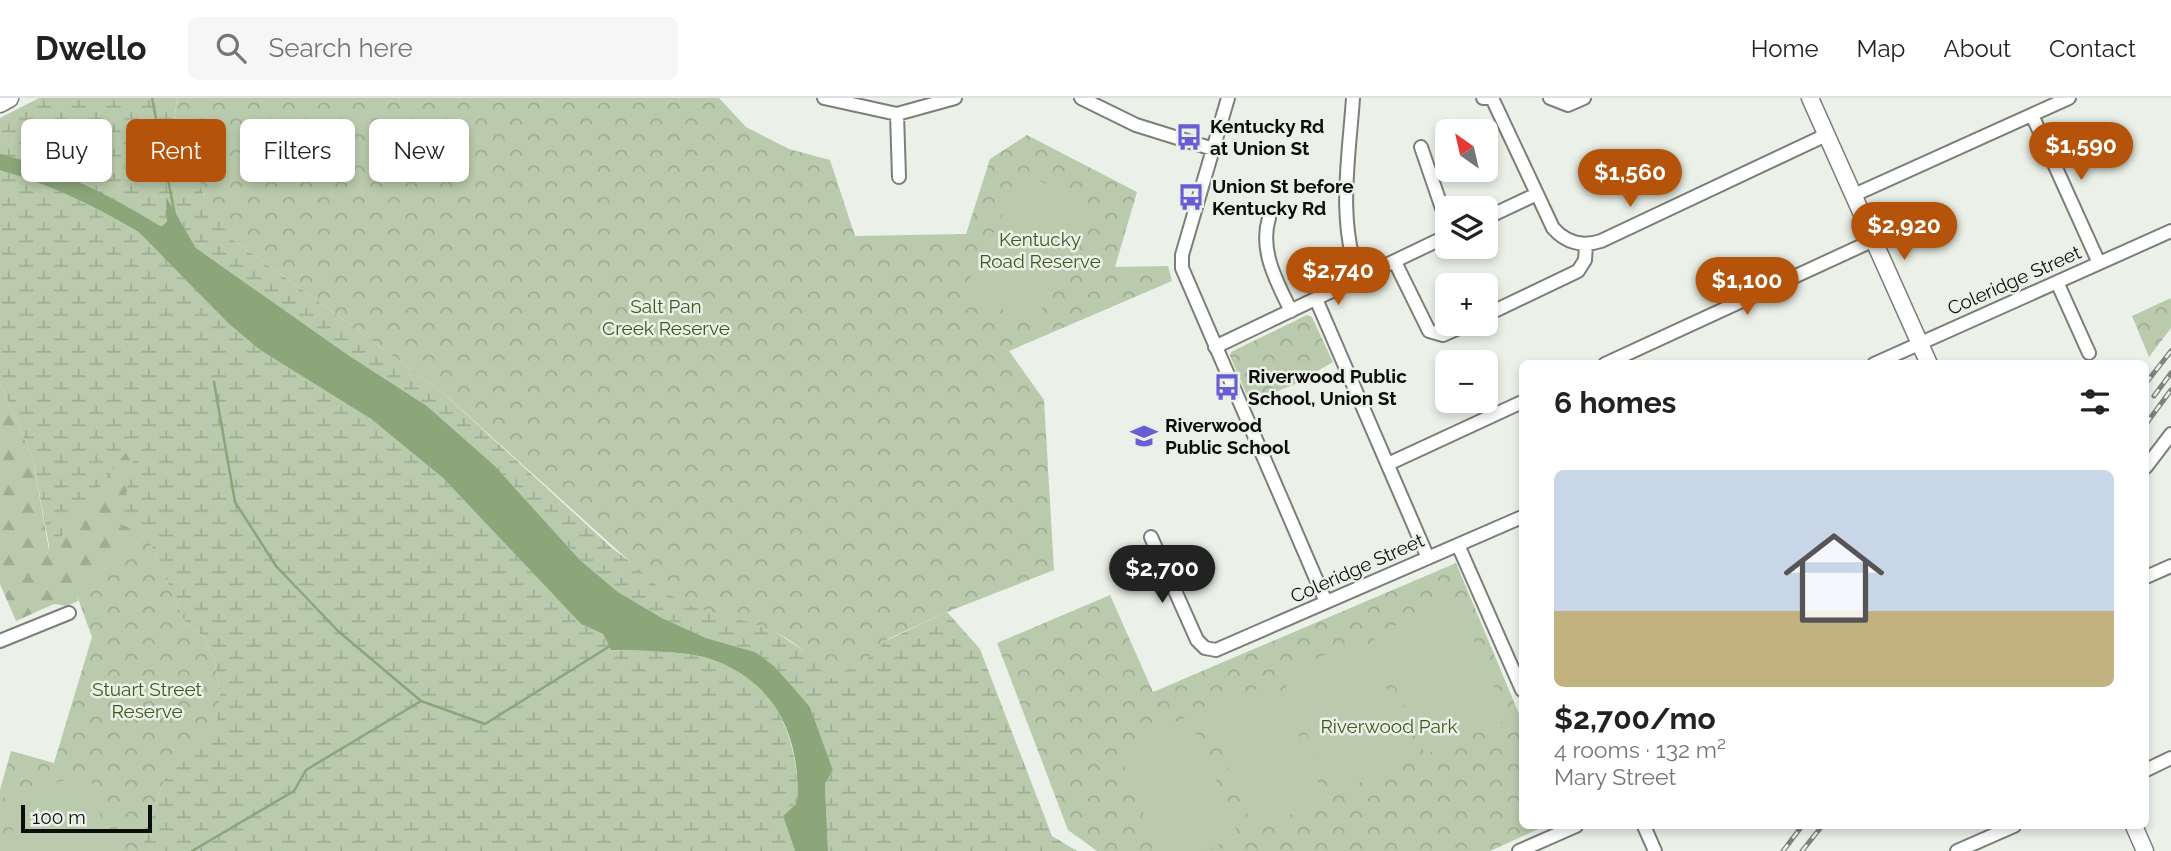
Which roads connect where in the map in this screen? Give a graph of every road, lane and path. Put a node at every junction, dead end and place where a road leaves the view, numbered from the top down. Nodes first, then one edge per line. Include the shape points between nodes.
1 (9, 98) edge
2 (824, 98) edge
3 (955, 98) edge
4 (1081, 98) edge
5 (1228, 98) edge
6 (1353, 98) edge
7 (1483, 98) edge
8 (1550, 98) edge
9 (1584, 98) edge
10 (1810, 98) edge
11 (2068, 98) edge
12 (1, 100) edge
13 (1094, 101) edge
14 (897, 114) junction
15 (2032, 115) junction
16 (1826, 135) junction
17 (1421, 147) dead end
18 (1213, 149) junction
19 (899, 177) dead end
20 (1537, 194) junction
21 (1854, 195) junction
22 (1438, 196) edge
23 (1498, 212) edge
24 (1269, 218) dead end
25 (2171, 231) edge
26 (1874, 240) junction
27 (1435, 242) edge
28 (1586, 245) junction
29 (1395, 262) junction
30 (2099, 263) junction
31 (1359, 278) junction
32 (2057, 282) junction
33 (1316, 299) junction
34 (1498, 309) edge
35 (1291, 311) junction
36 (1435, 333) edge
37 (1920, 344) junction
38 (1215, 347) junction
39 (2089, 353) dead end
40 (1614, 360) edge
41 (1883, 360) edge
42 (1926, 360) edge
43 (1519, 403) edge
44 (2171, 434) edge
45 (2149, 463) edge
46 (1388, 464) junction
47 (1519, 518) edge
48 (1151, 537) dead end
49 (1458, 545) junction
50 (1429, 558) junction
51 (2171, 566) edge
52 (2149, 576) edge
53 (1326, 602) junction
54 (69, 613) dead end
55 (0, 641) edge
56 (1519, 680) edge
57 (2171, 758) edge
58 (2149, 768) edge
59 (1569, 829) edge
60 (1645, 829) edge
61 (2007, 829) edge
62 (2135, 829) edge
63 (1519, 851) edge
64 (1655, 851) edge
65 (1957, 851) edge
66 (2145, 851) edge

1 - 12 highway
2 - 14 street
3 - 14 street
4 - 13 street
5 - 18 street
6 - 31 street via 1346,226
7 - 20 street via 1492,98
8 - 9 street via 1568,105
10 - 16 main road
11 - 15 street
13 - 18 street via 1136,125
14 - 19 street
15 - 21 street
15 - 30 street
16 - 21 main road
16 - 28 street
17 - 22 street
18 - 38 street via 1181,262
20 - 23 street
20 - 28 street via 1557,232
21 - 26 main road
24 - 35 street via 1269,259
25 - 30 street, Coleridge Street
26 - 37 main road
26 - 40 street
27 - 29 street
28 - 34 street via 1578,271
29 - 31 street
29 - 36 street via 1429,331
30 - 32 street, Coleridge Street
31 - 33 street
32 - 37 street, Coleridge Street
32 - 39 street
33 - 35 street
33 - 46 street
35 - 38 street
37 - 41 street, Coleridge Street
37 - 42 main road
38 - 53 street
43 - 46 street
44 - 45 street
46 - 50 street
47 - 49 street, Coleridge Street
48 - 53 street, Coleridge Street via 1193,633 1205,648 1223,648
49 - 50 street, Coleridge Street
49 - 56 street
50 - 53 street, Coleridge Street
51 - 52 street
54 - 55 street
57 - 58 street
59 - 63 street
60 - 64 street
61 - 65 street
62 - 66 main road

